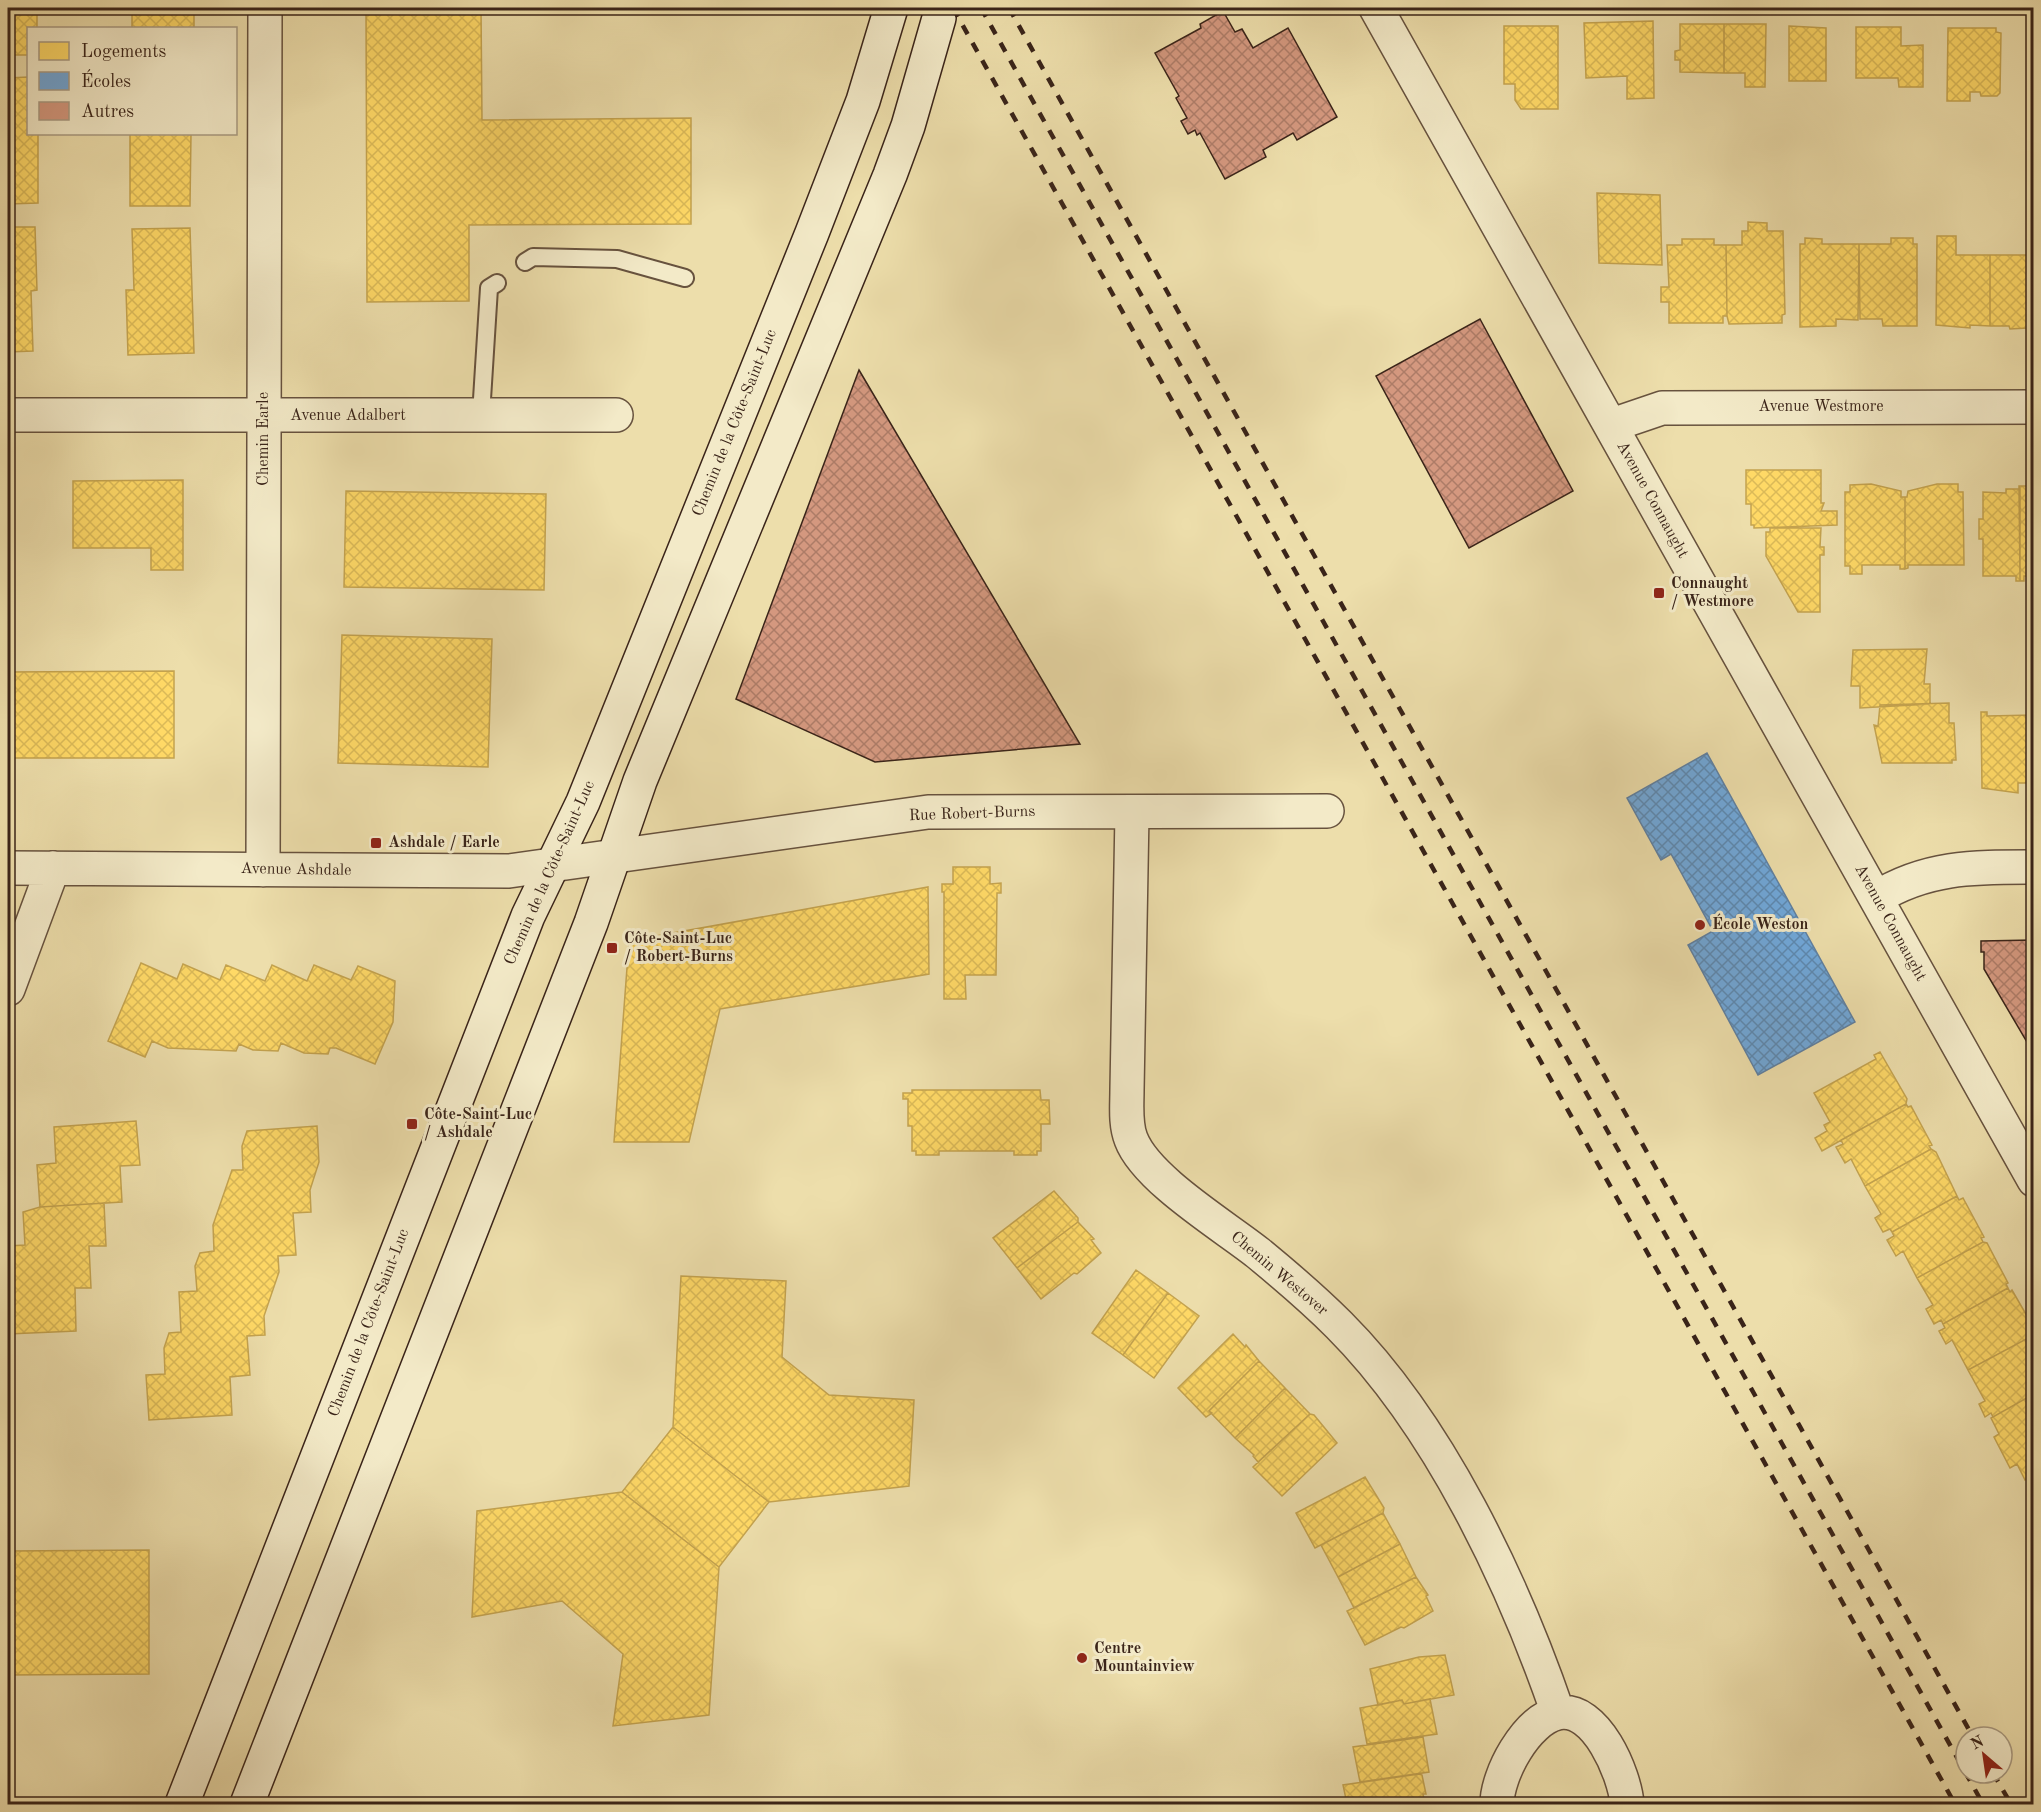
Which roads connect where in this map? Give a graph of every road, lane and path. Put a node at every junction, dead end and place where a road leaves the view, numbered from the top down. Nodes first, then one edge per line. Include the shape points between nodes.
1 (265, 8) edge
2 (891, 8) edge
3 (1376, 8) edge
4 (939, 18) dead end
5 (525, 262) dead end
6 (685, 278) dead end
7 (497, 282) dead end
8 (2034, 407) edge
9 (8, 415) edge
10 (481, 415) junction
11 (616, 415) dead end
12 (263, 416) junction
13 (1612, 425) junction
14 (1327, 811) dead end
15 (1132, 813) junction
16 (598, 859) junction
17 (551, 867) junction
18 (2034, 867) edge
19 (8, 868) edge
20 (53, 868) junction
21 (263, 870) junction
22 (1876, 898) junction
23 (8, 989) edge
24 (2034, 1180) edge
25 (1558, 1713) junction
26 (182, 1804) edge
27 (246, 1804) edge
28 (1497, 1804) edge
29 (1627, 1804) edge

1 - 12 street, Chemin Earle
2 - 17 street, Chemin de la Côte-Saint-Luc via 863,101 816,223 583,802
3 - 13 street, Avenue Connaught
4 - 16 street via 890,175 640,781
5 - 6 lane via 533,257 617,259
7 - 10 lane via 489,288
8 - 13 street, Avenue Westmore via 1662,408
9 - 12 street, Avenue Adalbert
10 - 11 street, Avenue Adalbert
10 - 12 street, Avenue Adalbert
12 - 21 street, Chemin Earle
13 - 22 street, Avenue Connaught via 1639,480
14 - 15 street, Rue Robert-Burns
15 - 16 street, Rue Robert-Burns via 928,812
15 - 25 street, Chemin Westover via 1127,1090 1131,1140 1151,1168 1286,1276 1341,1327 1400,1400 1455,1481 1488,1542
16 - 17 street, Avenue Ashdale
16 - 27 street via 591,923
17 - 21 street, Avenue Ashdale via 509,872
17 - 26 street, Chemin de la Côte-Saint-Luc via 528,916
18 - 22 street via 1942,870
19 - 20 street, Avenue Ashdale
20 - 21 street, Avenue Ashdale
20 - 23 street
22 - 24 street, Avenue Connaught
25 - 28 street via 1541,1723 1515,1751 1497,1791
25 - 29 street via 1576,1714 1589,1721 1601,1736 1622,1781

